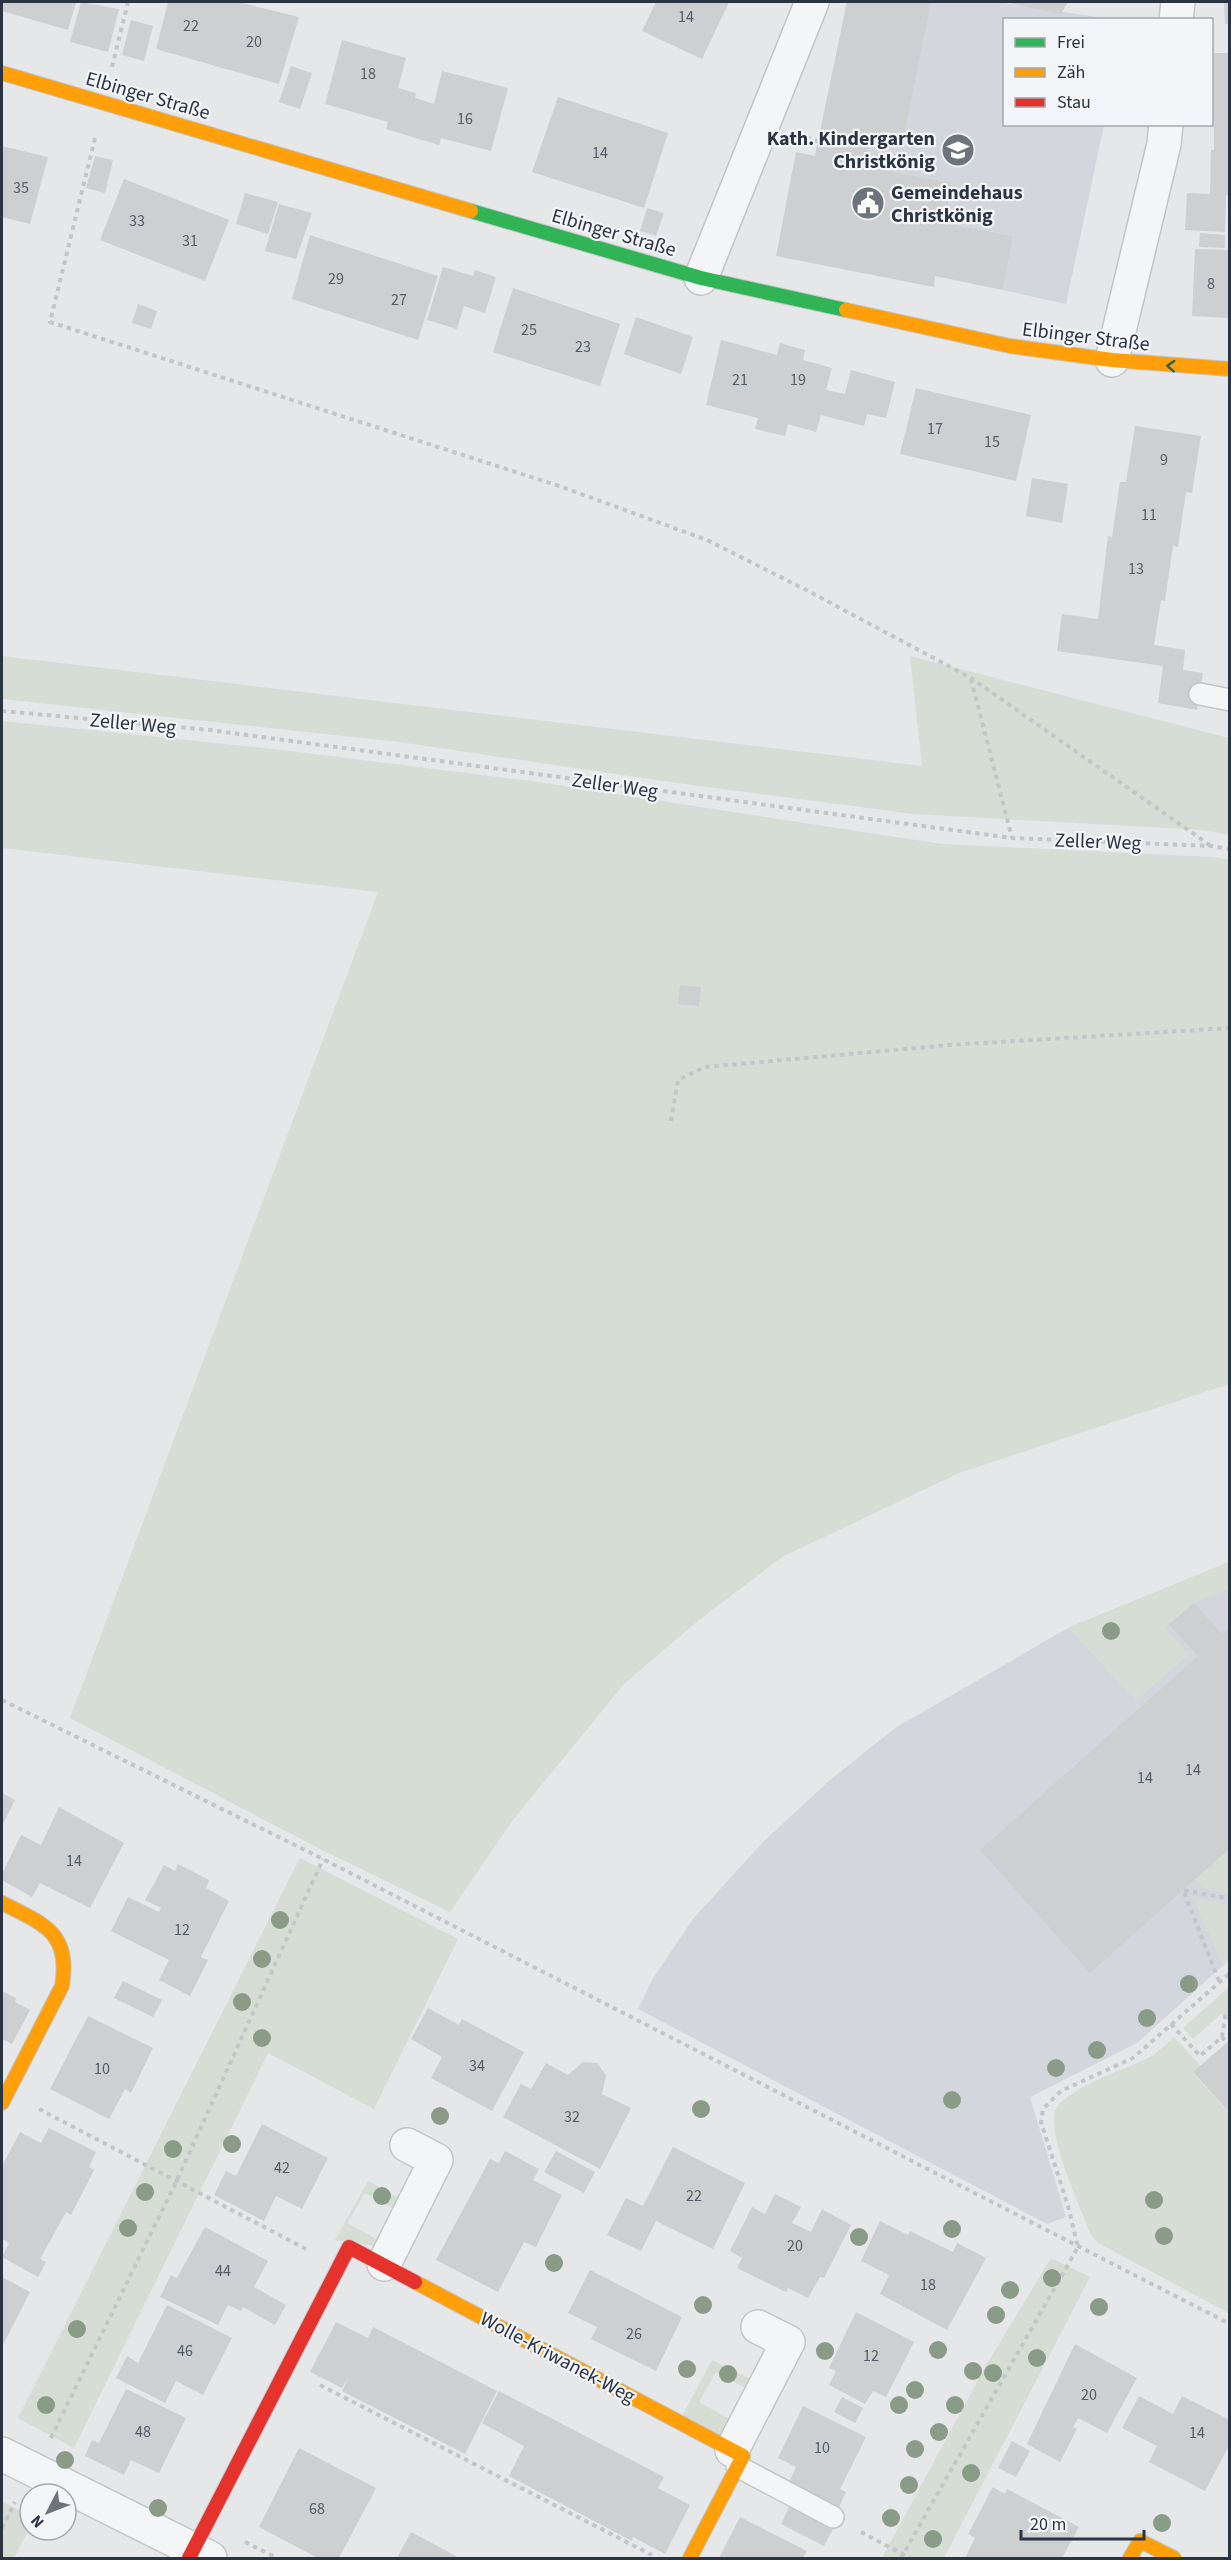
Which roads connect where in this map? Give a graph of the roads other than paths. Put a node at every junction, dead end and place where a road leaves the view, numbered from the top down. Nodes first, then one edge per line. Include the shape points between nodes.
1 (812, 2) edge
2 (1178, 2) edge
3 (1176, 18) edge
4 (2, 73) edge
5 (1159, 136) edge
6 (701, 278) junction
7 (1112, 360) junction
8 (1230, 369) edge
9 (1200, 694) dead end
10 (1230, 700) edge
11 (2, 1903) edge
12 (4, 2098) edge
13 (407, 2145) dead end
14 (384, 2264) junction
15 (758, 2327) dead end
16 (2, 2454) edge
17 (735, 2458) junction
18 (833, 2517) road end
19 (197, 2556) edge
20 (690, 2559) edge
21 (1130, 2559) edge
22 (1174, 2559) edge

1 - 6 street
2 - 3 street
4 - 6 street, Elbinger Straße
5 - 7 street
6 - 7 street, Elbinger Straße via 1010,346
8 -> 7 street, Elbinger Straße
9 - 10 lane
11 - 12 street via 56,1934 66,1951 67,1968 62,1986
13 - 14 street via 436,2160
14 - 17 street, Wolle-Kriwanek-Weg
14 - 19 street, Wolle-Kriwanek-Weg via 349,2247 286,2367
15 - 17 street via 788,2342
16 - 19 street
17 - 18 lane
17 - 20 street
21 - 22 street via 1140,2541

